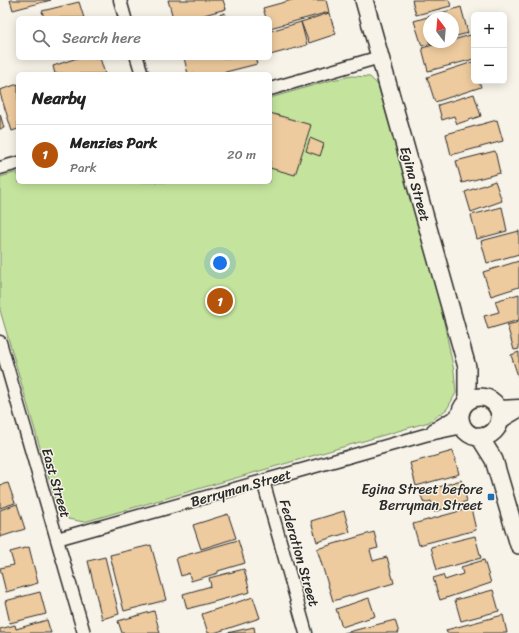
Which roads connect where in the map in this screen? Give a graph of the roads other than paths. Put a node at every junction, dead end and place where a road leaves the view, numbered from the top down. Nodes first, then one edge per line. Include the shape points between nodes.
1 (120, 0) edge
2 (364, 0) edge
3 (125, 16) edge
4 (380, 57) junction
5 (138, 60) edge
6 (141, 72) edge
7 (272, 88) edge
8 (16, 164) edge
9 (0, 168) edge
10 (0, 342) edge
11 (467, 367) junction
12 (519, 406) edge
13 (519, 411) edge
14 (464, 414) junction
15 (495, 414) junction
16 (479, 436) junction
17 (494, 460) junction
18 (264, 482) junction
19 (57, 539) junction
20 (519, 545) edge
21 (84, 633) edge
22 (306, 633) edge

1 - 3 street
2 - 4 street, Egina Street
4 - 7 street
4 - 11 street, Egina Street
5 - 6 street
8 - 9 street
10 - 19 street, East Street
11 - 14 street, Egina Street
11 - 15 street, Egina Street
12 - 15 street, Berryman Street
13 - 15 street, Berryman Street
14 - 15 street, Berryman Street via 477,397 483,397
14 - 16 street via 467,432
14 - 18 street, Berryman Street via 425,435
15 - 16 street, Berryman Street via 491,433
15 - 17 street
16 - 17 street
17 - 20 street
18 - 19 street, Berryman Street
18 - 22 street, Federation Street
19 - 21 street, East Street

